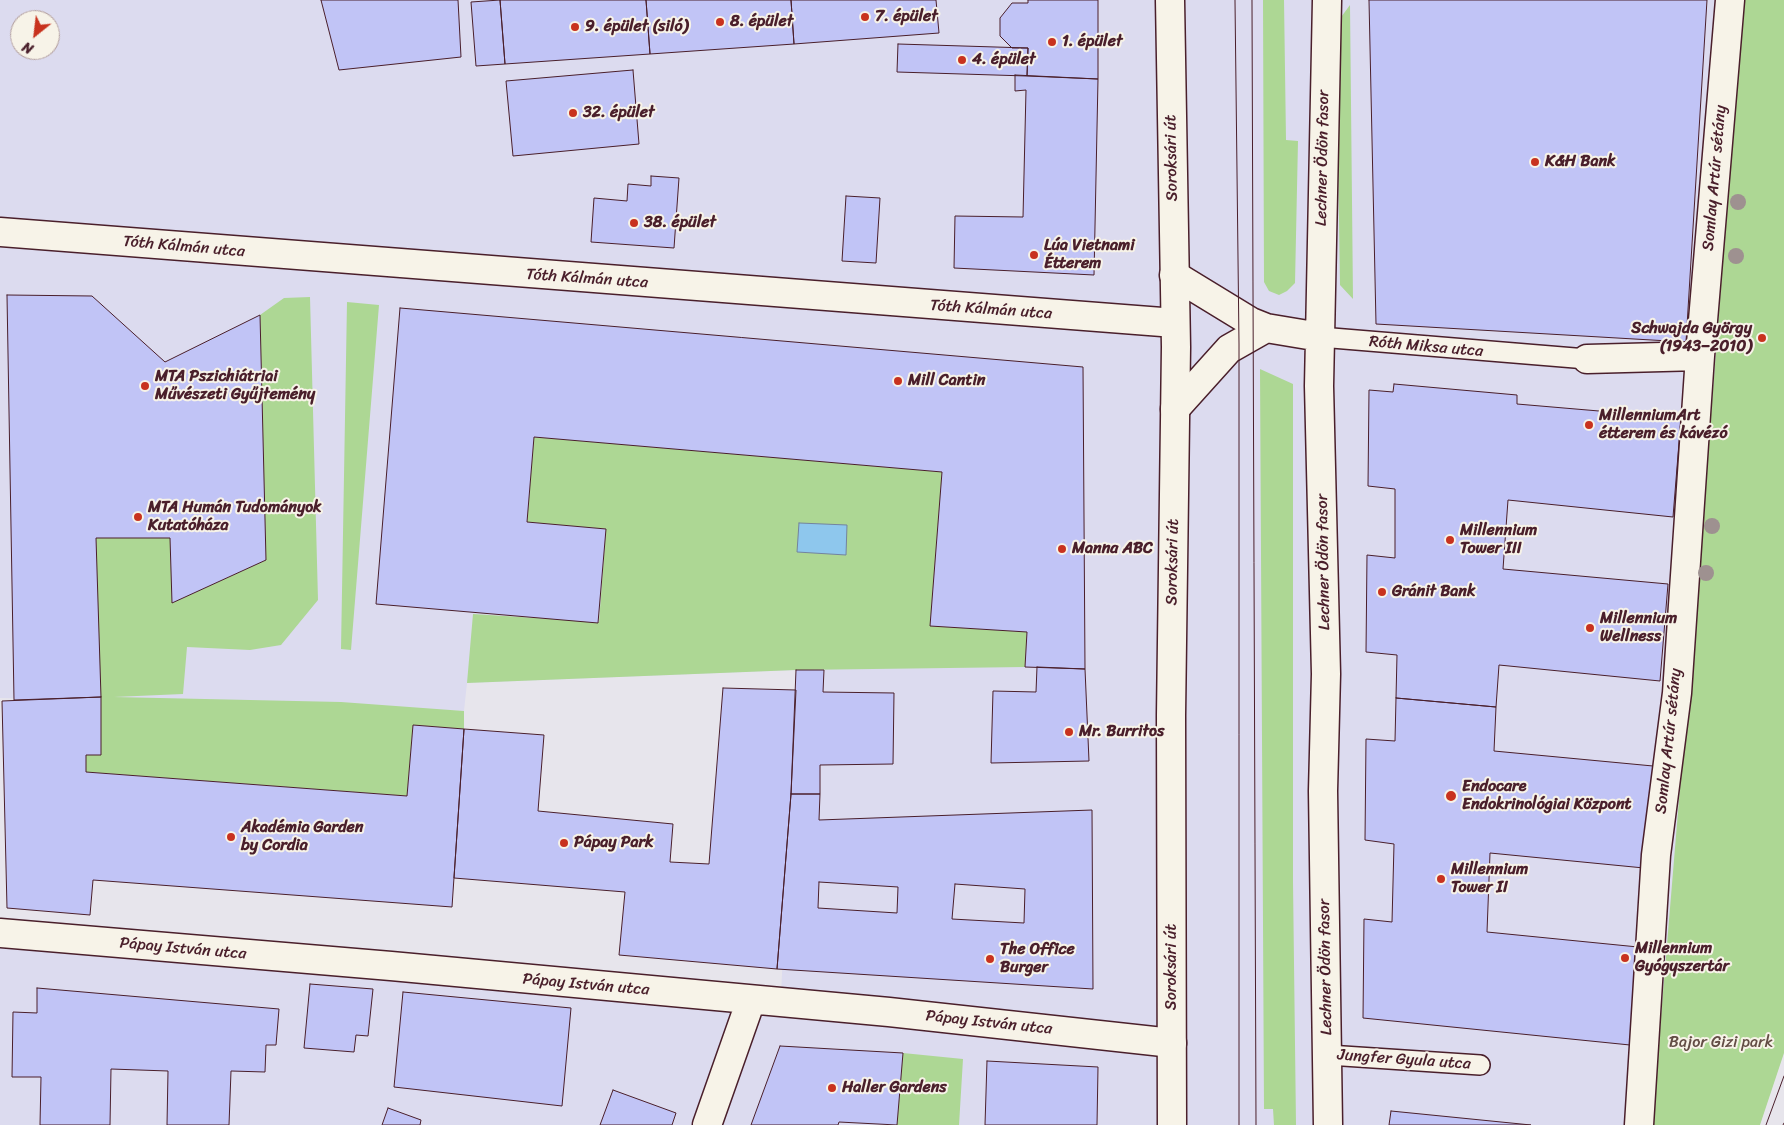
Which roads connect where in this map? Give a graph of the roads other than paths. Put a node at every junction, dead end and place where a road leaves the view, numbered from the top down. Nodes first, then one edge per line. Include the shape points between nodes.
1 (1170, 0) edge
2 (1327, 0) edge
3 (1730, 0) edge
4 (0, 232) edge
5 (1174, 275) junction
6 (1175, 323) junction
7 (1266, 328) junction
8 (1320, 337) junction
9 (1700, 356) junction
10 (1587, 359) joint
11 (1175, 409) junction
12 (0, 933) edge
13 (751, 1000) junction
14 (1172, 1043) junction
15 (1328, 1055) junction
16 (1480, 1065) dead end
17 (707, 1125) edge
18 (1172, 1125) edge
19 (1328, 1125) edge
20 (1639, 1125) edge

1 - 5 street, Soroksári út
2 - 8 street, Lechner Ödön fasor
3 - 9 street, Somlay Artúr sétány
4 - 6 street, Tóth Kálmán utca
5 - 6 street, Soroksári út
5 - 7 street, Róth Miksa utca via 1238,315
6 - 11 street, Soroksári út
7 - 8 street, Róth Miksa utca
7 - 11 street via 1229,349
8 - 10 lane, Róth Miksa utca
8 - 15 street, Lechner Ödön fasor
9 - 10 street
9 - 20 street, Somlay Artúr sétány via 1676,693 1652,896
11 - 14 street, Soroksári út via 1171,705
12 - 13 street, Pápay István utca
13 - 14 street, Pápay István utca
13 - 17 street
14 - 18 street, Soroksári út
15 - 16 lane, Jungfer Gyula utca
15 - 19 street, Lechner Ödön fasor

